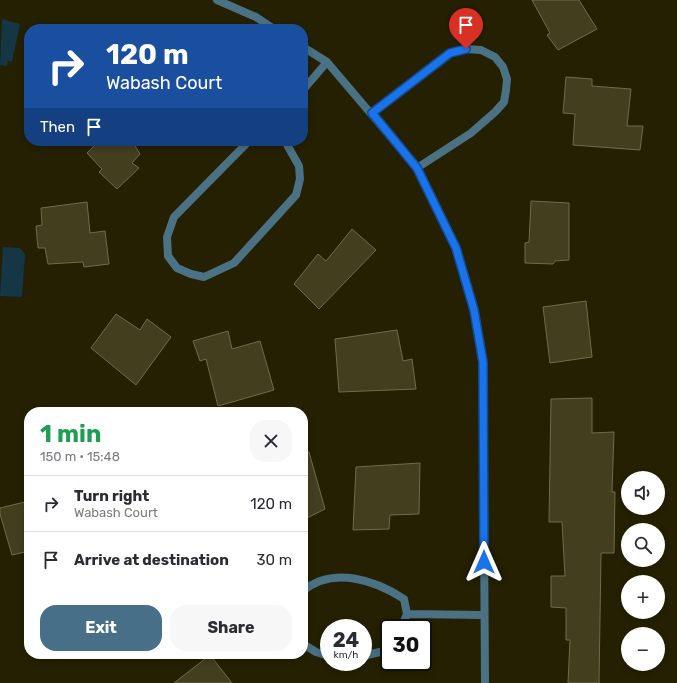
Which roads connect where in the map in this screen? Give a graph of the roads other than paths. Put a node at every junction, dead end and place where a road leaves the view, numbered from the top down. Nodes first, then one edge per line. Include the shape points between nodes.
1 (217, 0) edge
2 (266, 24) edge
3 (308, 50) edge
4 (327, 62) junction
5 (308, 84) edge
6 (372, 113) junction
7 (244, 146) edge
8 (288, 146) edge
9 (417, 168) junction
10 (308, 588) edge
11 (407, 614) junction
12 (484, 615) junction
13 (404, 619) edge
14 (308, 647) edge
15 (320, 653) edge
16 (485, 683) edge

1 - 2 street
3 - 4 street
4 - 5 street
4 - 6 street
6 - 9 street
6 - 9 street via 450,53 466,49 481,50 495,57 503,67 507,79 504,102 471,133
7 - 8 street via 174,217 166,237 168,256 177,268 204,277 234,263 296,195 300,179 299,166
9 - 12 street via 456,248 474,310 482,358
10 - 11 street via 321,580 366,580 387,587 404,599
11 - 12 street
11 - 13 street
12 - 16 street
14 - 15 street

